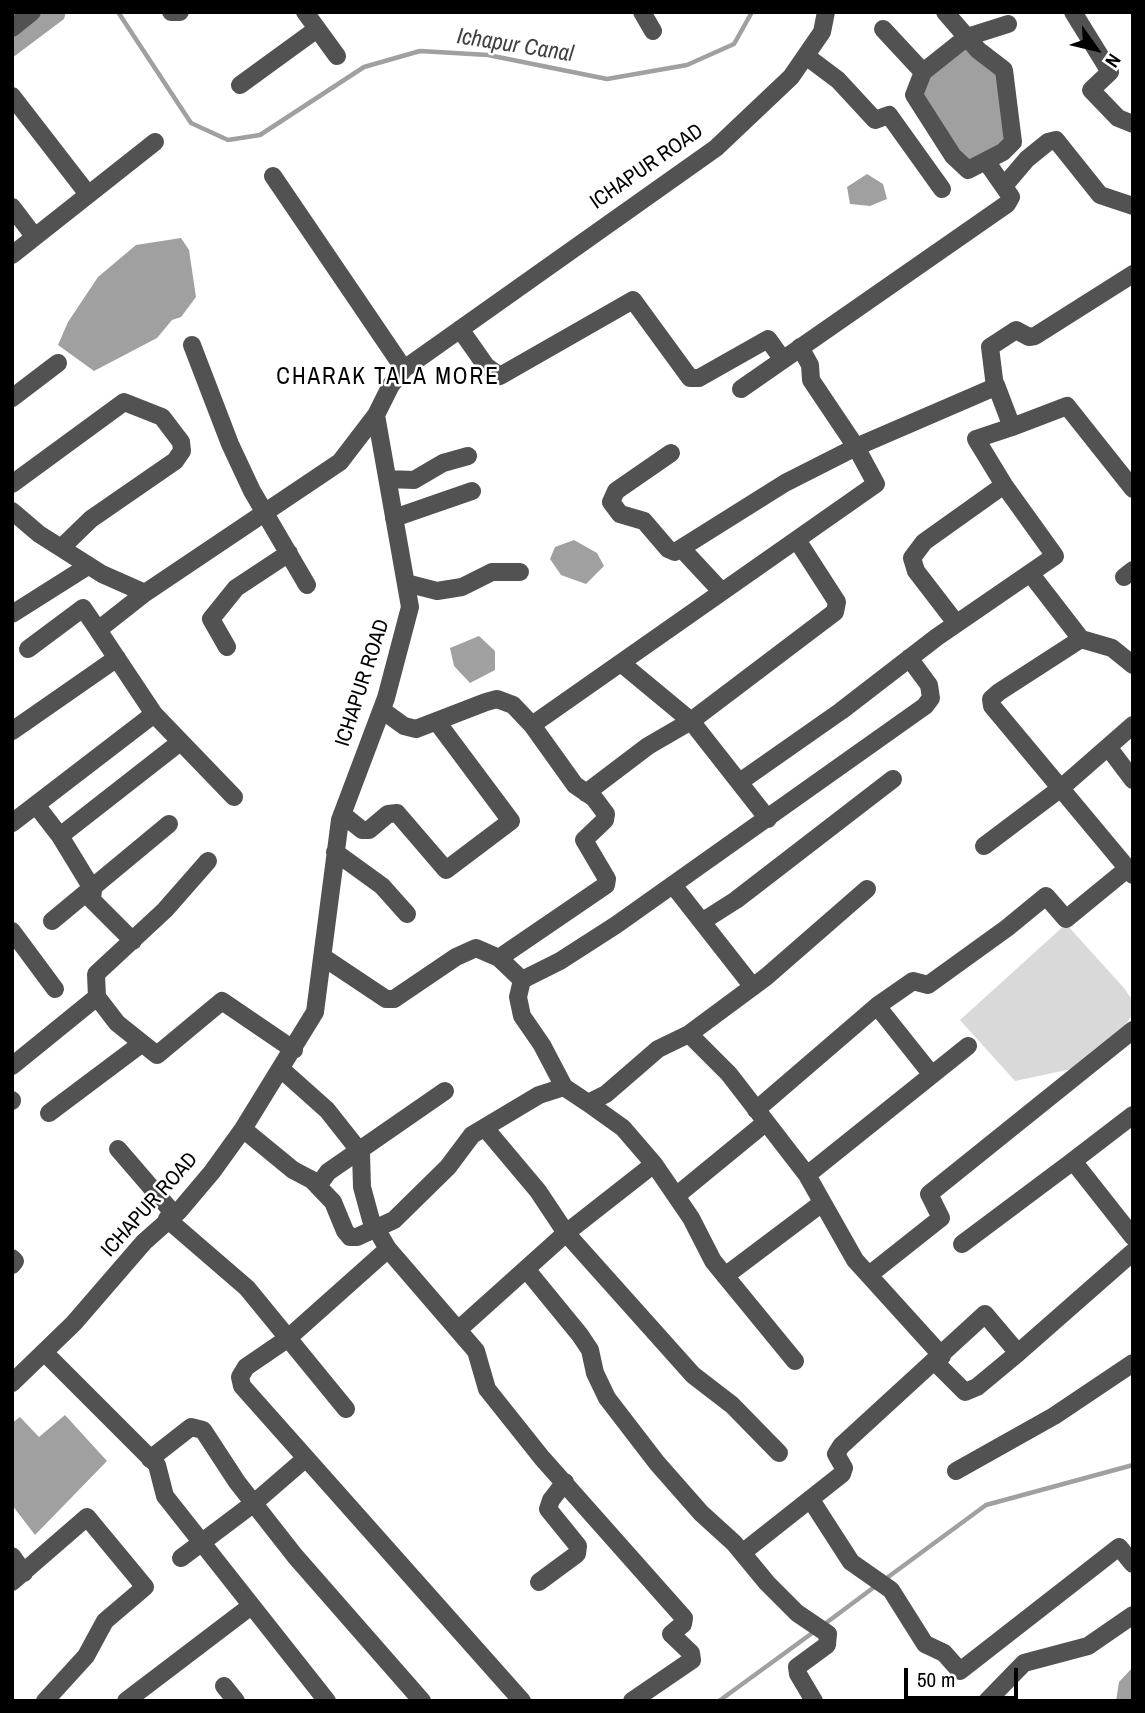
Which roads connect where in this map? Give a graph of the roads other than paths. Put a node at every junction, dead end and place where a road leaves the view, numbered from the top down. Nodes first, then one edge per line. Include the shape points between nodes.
1 (32, 12) edge
2 (171, 12) edge
3 (180, 12) edge
4 (305, 12) edge
5 (642, 12) edge
6 (826, 12) edge
7 (945, 12) edge
8 (1073, 12) edge
9 (1008, 24) dead end
10 (12, 28) edge
11 (317, 29) junction
12 (883, 29) dead end
13 (653, 31) dead end
14 (967, 37) junction
15 (337, 56) dead end
16 (806, 56) junction
17 (923, 72) junction
18 (240, 85) dead end
19 (12, 96) edge
20 (1133, 124) edge
21 (155, 142) dead end
22 (986, 161) junction
23 (273, 176) dead end
24 (1004, 186) junction
25 (942, 189) dead end
26 (87, 193) junction
27 (1133, 206) edge
28 (12, 207) edge
29 (34, 236) junction
30 (12, 255) edge
31 (1133, 274) edge
32 (460, 330) junction
33 (192, 345) dead end
34 (800, 347) junction
35 (783, 359) junction
36 (58, 363) dead end
37 (404, 369) junction
38 (996, 385) junction
39 (741, 389) dead end
40 (12, 398) edge
41 (376, 415) junction
42 (1012, 427) junction
43 (856, 447) junction
44 (671, 453) dead end
45 (468, 456) dead end
46 (388, 479) junction
47 (12, 484) edge
48 (1004, 485) junction
49 (1133, 489) edge
50 (472, 491) dead end
51 (12, 511) edge
52 (266, 512) junction
53 (394, 518) junction
54 (797, 540) junction
55 (61, 548) junction
56 (682, 549) junction
57 (289, 553) junction
58 (88, 566) junction
59 (520, 572) dead end
60 (1030, 573) junction
61 (405, 583) junction
62 (307, 585) dead end
63 (722, 592) junction
64 (145, 593) junction
65 (12, 614) edge
66 (956, 623) junction
67 (98, 630) junction
68 (1081, 639) junction
69 (228, 647) dead end
70 (28, 649) dead end
71 (117, 658) junction
72 (909, 658) junction
73 (621, 663) junction
74 (1133, 666) edge
75 (382, 710) junction
76 (154, 714) junction
77 (691, 720) junction
78 (437, 722) junction
79 (532, 725) junction
80 (1133, 726) edge
81 (12, 731) edge
82 (179, 743) junction
83 (1108, 747) junction
84 (893, 779) dead end
85 (1133, 780) edge
86 (740, 782) junction
87 (1061, 788) junction
88 (586, 793) junction
89 (234, 797) dead end
90 (36, 805) junction
91 (342, 814) junction
92 (768, 819) junction
93 (12, 823) edge
94 (169, 824) dead end
95 (61, 836) junction
96 (984, 846) dead end
97 (335, 852) junction
98 (208, 860) dead end
99 (1130, 872) edge
100 (673, 885) junction
101 (867, 889) dead end
102 (93, 890) junction
103 (407, 914) dead end
104 (52, 921) dead end
105 (703, 921) junction
106 (12, 931) edge
107 (133, 941) junction
108 (323, 957) junction
109 (499, 958) junction
110 (522, 980) junction
111 (753, 987) junction
112 (55, 989) dead end
113 (97, 997) junction
114 (877, 1006) junction
115 (689, 1034) junction
116 (1131, 1035) edge
117 (141, 1044) junction
118 (968, 1046) dead end
119 (294, 1050) junction
120 (12, 1066) edge
121 (281, 1069) junction
122 (932, 1075) junction
123 (564, 1087) junction
124 (445, 1091) dead end
125 (588, 1103) junction
126 (49, 1112) dead end
127 (1133, 1115) edge
128 (761, 1116) junction
129 (485, 1128) junction
130 (243, 1129) junction
131 (118, 1149) dead end
132 (361, 1153) junction
133 (1073, 1161) junction
134 (654, 1164) junction
135 (807, 1175) junction
136 (317, 1186) junction
137 (676, 1196) junction
138 (822, 1203) junction
139 (170, 1217) junction
140 (376, 1228) junction
141 (566, 1233) junction
142 (1133, 1237) edge
143 (962, 1244) dead end
144 (388, 1249) junction
145 (1133, 1252) edge
146 (12, 1258) edge
147 (12, 1265) edge
148 (526, 1269) junction
149 (869, 1275) junction
150 (725, 1276) junction
151 (458, 1330) junction
152 (287, 1339) junction
153 (44, 1352) junction
154 (1018, 1353) junction
155 (938, 1359) junction
156 (795, 1361) dead end
157 (1133, 1363) edge
158 (12, 1383) edge
159 (346, 1409) dead end
160 (779, 1453) dead end
161 (306, 1458) junction
162 (150, 1459) junction
163 (956, 1471) dead end
164 (565, 1482) junction
165 (811, 1500) junction
166 (254, 1503) junction
167 (201, 1542) junction
168 (742, 1553) junction
169 (12, 1556) edge
170 (181, 1558) dead end
171 (1133, 1564) edge
172 (18, 1578) edge
173 (539, 1581) dead end
174 (251, 1606) junction
175 (1133, 1615) edge
176 (224, 1686) dead end
177 (45, 1701) edge
178 (126, 1701) edge
179 (236, 1701) edge
180 (327, 1701) edge
181 (422, 1701) edge
182 (522, 1701) edge
183 (632, 1701) edge
184 (814, 1701) edge
185 (987, 1701) edge

1 - 10 street
2 - 3 street
4 - 11 street
5 - 13 street
6 - 16 street, ICHAPUR ROAD via 822,32
7 - 14 street
8 - 20 street via 1111,72 1091,90 1118,118
9 - 14 street
11 - 15 street
11 - 18 street
12 - 17 street
14 - 17 street
14 - 22 street via 1004,70 1013,142
16 - 25 street via 838,80 875,120 889,114
16 - 32 street, ICHAPUR ROAD via 791,77 716,148
17 - 22 street via 914,95 953,156 968,170
19 - 26 street
21 - 26 street
22 - 24 street
23 - 37 street
24 - 27 street via 1027,159 1056,140 1100,195
24 - 34 street via 1011,197 1007,204
26 - 29 street
28 - 29 street
29 - 30 street
31 - 38 street via 1035,337 1016,330 992,345 988,352
32 - 35 street via 499,376 633,300 690,378 699,378 768,339
32 - 37 street, ICHAPUR ROAD
33 - 52 street via 230,444
34 - 35 street
34 - 43 street via 810,365 811,380
35 - 39 street
36 - 40 street
37 - 41 street, ICHAPUR ROAD
38 - 42 street
38 - 43 street
41 - 46 street, ICHAPUR ROAD
41 - 52 street via 340,462
42 - 48 street via 976,439
42 - 49 street via 1067,406
43 - 54 street via 876,484
43 - 56 street via 785,483
44 - 56 street via 616,491 611,502 620,514 644,521 672,552
45 - 46 street via 443,463 414,480
46 - 53 street, ICHAPUR ROAD
47 - 55 street via 124,402 162,417 181,442 182,451 175,461 91,519
48 - 60 street via 1055,556
48 - 66 street via 924,542 912,558 916,571
50 - 53 street
51 - 55 street
52 - 57 street
52 - 64 street
53 - 61 street, ICHAPUR ROAD
54 - 63 street
54 - 77 street via 838,603 836,610
55 - 58 street
56 - 63 street
57 - 62 street
57 - 69 street via 236,588 211,619
58 - 64 street
58 - 65 street
59 - 61 street via 492,572 462,587 437,591
60 - 66 street
60 - 68 street
61 - 75 street, ICHAPUR ROAD via 410,607
63 - 73 street
64 - 67 street
66 - 72 street
67 - 70 street via 83,608
67 - 71 street
68 - 74 street via 1112,648
68 - 87 street via 991,699 995,712
71 - 76 street
71 - 81 street
72 - 86 street
72 - 92 street via 929,685 931,698 925,706
73 - 77 street
73 - 79 street
75 - 78 street via 409,728
75 - 91 street, ICHAPUR ROAD
76 - 82 street
76 - 90 street
77 - 86 street
77 - 88 street
78 - 79 street via 497,699 513,705
78 - 91 street via 511,821 446,870 397,813 388,814 369,830 362,830
79 - 88 street via 575,785
80 - 83 street
82 - 89 street
82 - 95 street
83 - 85 street
83 - 87 street
84 - 105 street
86 - 92 street
87 - 96 street
87 - 99 street
88 - 109 street via 606,814 584,840 607,883
90 - 93 street
90 - 95 street
91 - 97 street, ICHAPUR ROAD
92 - 100 street
94 - 102 street
95 - 102 street
97 - 103 street via 382,886
97 - 108 street, ICHAPUR ROAD
98 - 107 street
99 - 114 street via 1066,919 1046,896 928,985 913,982
100 - 105 street
100 - 110 street via 560,961
101 - 111 street
102 - 104 street
102 - 107 street via 92,900
105 - 111 street
106 - 112 street
107 - 113 street via 96,974
108 - 109 street via 390,999 470,949 481,948
108 - 119 street, ICHAPUR ROAD via 315,1012
109 - 110 street
110 - 123 street via 518,996 522,1016
111 - 115 street
113 - 117 street
113 - 120 street
114 - 122 street
114 - 128 street
115 - 125 street via 658,1049 606,1094
115 - 128 street via 729,1074
116 - 149 street via 929,1194 941,1218
117 - 119 street via 159,1054 222,1001
117 - 126 street
118 - 122 street
119 - 121 street, ICHAPUR ROAD
121 - 130 street, ICHAPUR ROAD
121 - 132 street via 327,1110
122 - 135 street
123 - 125 street
123 - 129 street via 539,1095
124 - 132 street
125 - 134 street via 623,1128
127 - 133 street
128 - 135 street
128 - 137 street
129 - 140 street via 472,1135 448,1167 394,1220
129 - 141 street
130 - 136 street
130 - 139 street, ICHAPUR ROAD via 212,1172
131 - 139 street
132 - 136 street via 328,1172
132 - 140 street via 362,1187
133 - 142 street
133 - 143 street
134 - 137 street
134 - 141 street
135 - 138 street
136 - 140 street via 333,1202 350,1237
137 - 150 street
138 - 149 street via 855,1260
138 - 150 street
139 - 152 street via 247,1288
139 - 153 street, ICHAPUR ROAD
140 - 144 street
141 - 148 street
141 - 160 street via 693,1375 732,1405
144 - 151 street
144 - 152 street
145 - 154 street
146 - 147 street
148 - 151 street
148 - 168 street via 590,1350 600,1386 618,1414 701,1513
149 - 155 street
150 - 156 street
151 - 164 street via 476,1350 487,1389
152 - 159 street
152 - 161 street via 246,1367 240,1377 242,1386
153 - 158 street, ICHAPUR ROAD
153 - 162 street
154 - 155 street via 965,1392
154 - 155 street via 985,1314
155 - 165 street via 841,1446 836,1454 844,1468 842,1474
157 - 163 street via 1047,1420
161 - 166 street
161 - 182 street
162 - 166 street via 197,1427
162 - 167 street via 157,1465 165,1496
164 - 173 street via 548,1509 578,1546 577,1554
164 - 183 street via 684,1620 671,1634 691,1653 692,1660
165 - 168 street
165 - 171 street via 851,1562 891,1590 925,1644 944,1653 960,1671 1119,1547
166 - 167 street
166 - 181 street via 329,1598
167 - 170 street
167 - 174 street
168 - 184 street via 797,1613 828,1634 827,1645 797,1667
169 - 172 street
172 - 177 street via 87,1517 145,1587 105,1622 86,1656
174 - 178 street
174 - 180 street
175 - 185 street via 1088,1646 1024,1663
176 - 179 street

